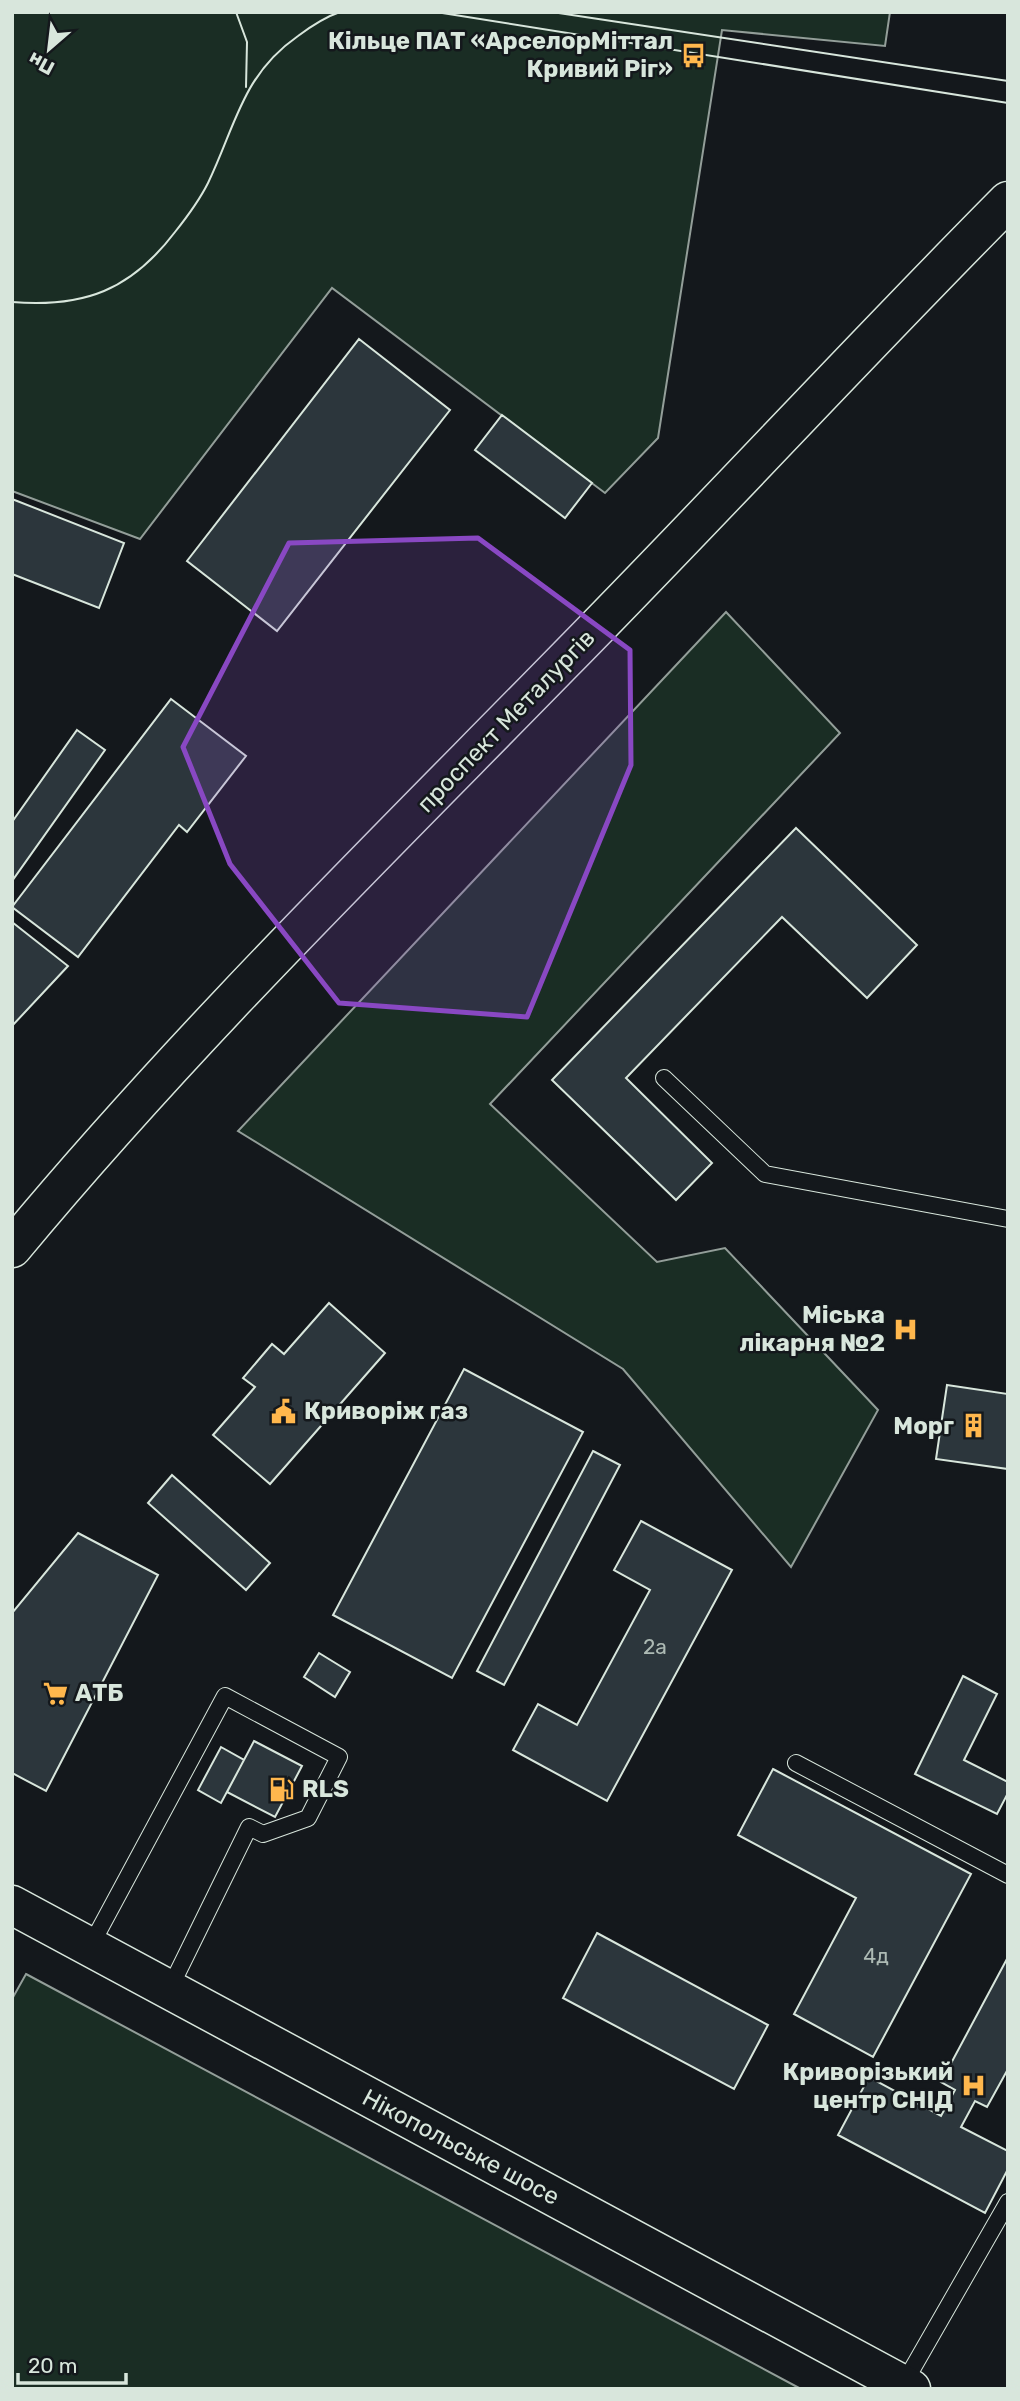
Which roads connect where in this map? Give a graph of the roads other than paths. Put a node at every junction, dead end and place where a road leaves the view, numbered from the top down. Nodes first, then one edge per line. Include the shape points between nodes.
1 (1008, 201) edge
2 (664, 1078) dead end
3 (1008, 1219) edge
4 (12, 1248) edge
5 (796, 1763) dead end
6 (1008, 1875) edge
7 (12, 1905) edge
8 (90, 1947) junction
9 (169, 1990) junction
10 (1008, 2202) edge
11 (907, 2387) edge

1 - 4 main road, проспект Металургів via 671,553 230,1002 90,1154
2 - 3 lane via 765,1174
5 - 6 lane
7 - 8 main road, Нікопольське шосе
8 - 9 main road, Нікопольське шосе
8 - 9 lane via 225,1696 340,1757 308,1818 263,1834 249,1827
9 - 11 main road, Нікопольське шосе
10 - 11 lane

